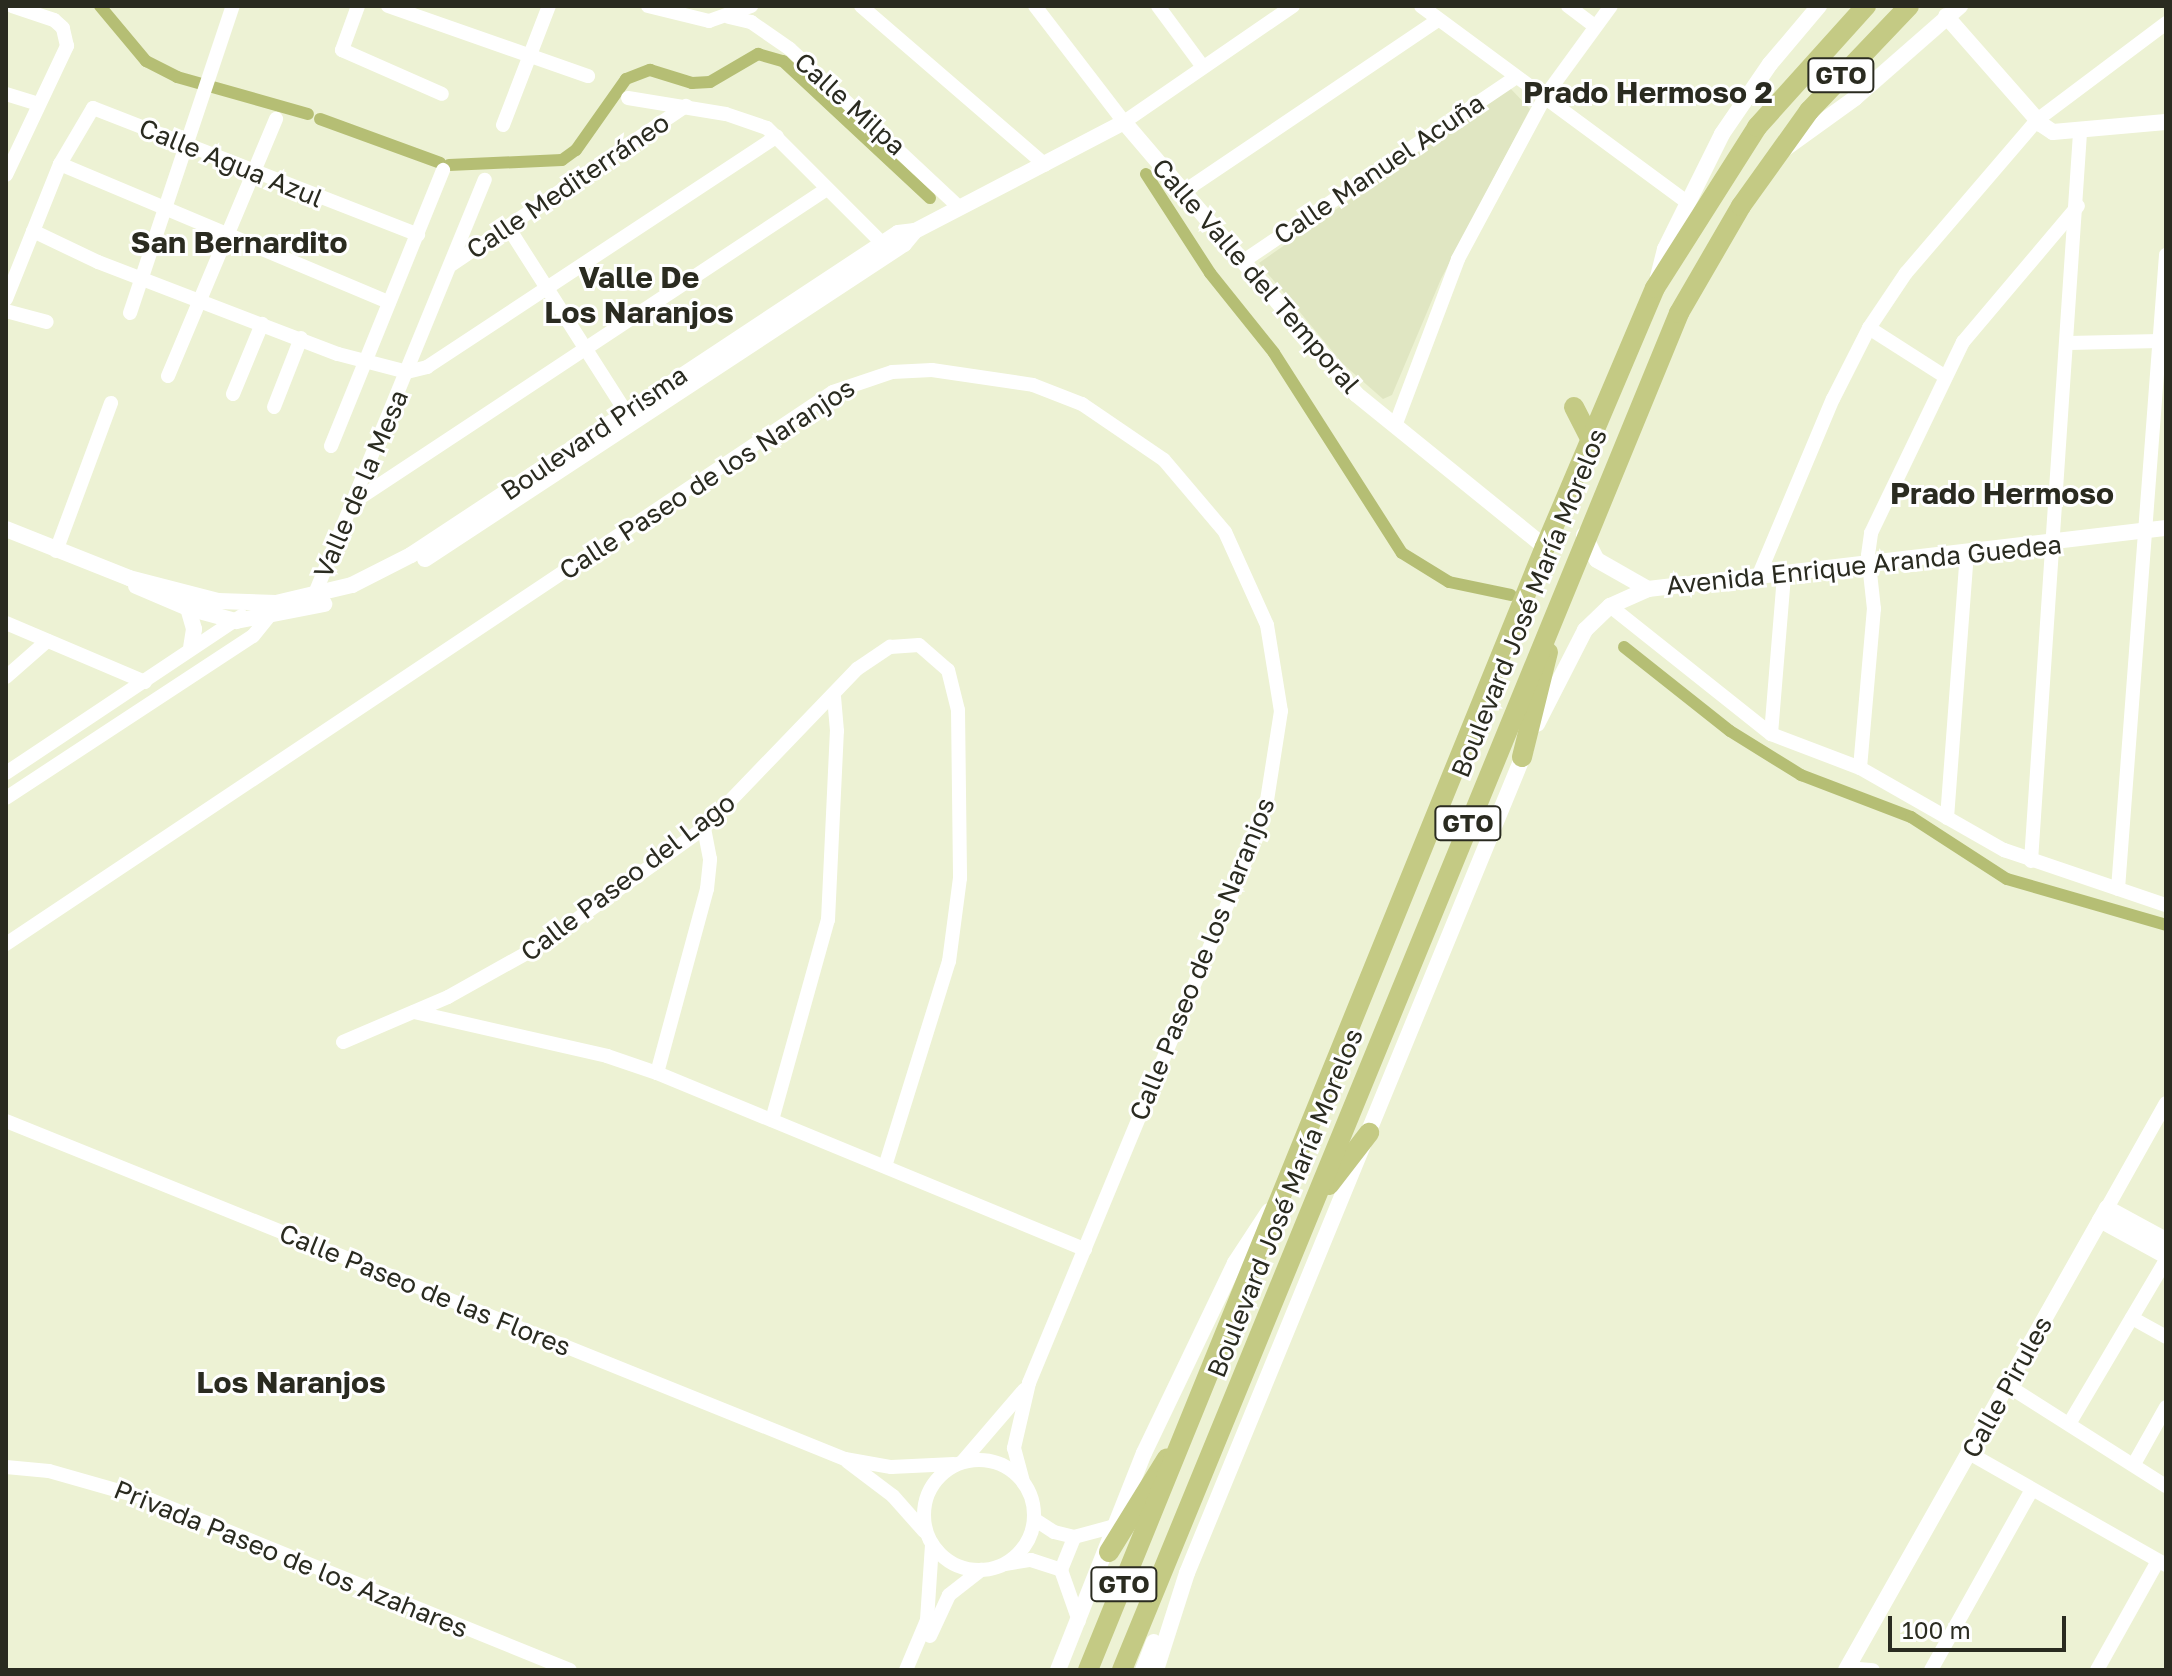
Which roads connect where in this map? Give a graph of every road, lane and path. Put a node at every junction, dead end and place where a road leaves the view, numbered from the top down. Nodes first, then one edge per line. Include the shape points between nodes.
1 (12, 6) edge
2 (233, 6) edge
3 (358, 6) edge
4 (388, 6) edge
5 (549, 6) edge
6 (648, 6) edge
7 (751, 6) edge
8 (861, 6) edge
9 (1035, 6) edge
10 (1158, 6) edge
11 (1293, 6) edge
12 (1421, 6) edge
13 (1568, 6) edge
14 (1611, 6) edge
15 (1819, 6) edge
16 (1866, 6) edge
17 (1909, 6) edge
18 (1272, 11) edge
19 (1953, 11) edge
20 (729, 17) junction
21 (1438, 20) junction
22 (2166, 23) edge
23 (1595, 26) junction
24 (531, 54) junction
25 (1203, 67) junction
26 (588, 76) dead end
27 (1516, 77) junction
28 (6, 94) edge
29 (442, 94) dead end
30 (1546, 95) junction
31 (628, 98) dead end
32 (39, 104) junction
33 (686, 106) junction
34 (276, 119) dead end
35 (2037, 120) junction
36 (1124, 122) junction
37 (2166, 122) edge
38 (503, 125) dead end
39 (2080, 133) junction
40 (777, 136) junction
41 (188, 146) junction
42 (1782, 151) junction
43 (60, 164) junction
44 (1045, 165) junction
45 (443, 170) dead end
46 (7, 172) edge
47 (254, 174) junction
48 (485, 180) dead end
49 (827, 189) junction
50 (1183, 192) junction
51 (1687, 202) junction
52 (2078, 206) junction
53 (959, 207) junction
54 (167, 209) junction
55 (508, 227) junction
56 (33, 231) junction
57 (418, 235) junction
58 (227, 237) junction
59 (886, 248) junction
60 (2166, 255) edge
61 (1242, 262) junction
62 (450, 265) junction
63 (144, 277) junction
64 (1655, 288) junction
65 (545, 289) junction
66 (6, 299) edge
67 (199, 299) junction
68 (389, 302) junction
69 (6, 311) edge
70 (130, 313) dead end
71 (47, 322) dead end
72 (262, 324) junction
73 (1869, 328) junction
74 (301, 338) junction
75 (2160, 341) junction
76 (2068, 343) junction
77 (585, 351) junction
78 (363, 361) junction
79 (407, 372) junction
80 (168, 376) dead end
81 (1944, 376) junction
82 (233, 394) dead end
83 (111, 403) dead end
84 (274, 407) dead end
85 (1574, 407) dead end
86 (628, 416) junction
87 (1395, 426) junction
88 (1590, 439) junction
89 (331, 446) dead end
90 (352, 503) junction
91 (2166, 528) edge
92 (6, 529) edge
93 (2146, 530) junction
94 (1584, 535) junction
95 (2054, 543) junction
96 (1545, 547) junction
97 (56, 551) junction
98 (1967, 553) junction
99 (1870, 564) junction
100 (1784, 575) junction
101 (1758, 577) junction
102 (129, 578) junction
103 (1566, 580) junction
104 (1648, 589) junction
105 (314, 596) junction
106 (252, 604) junction
107 (1610, 606) junction
108 (188, 608) junction
109 (273, 611) junction
110 (236, 621) junction
111 (6, 623) edge
112 (47, 641) junction
113 (191, 647) junction
114 (6, 677) edge
115 (145, 682) junction
116 (834, 694) junction
117 (1771, 734) junction
118 (1522, 757) junction
119 (1860, 768) junction
120 (6, 773) edge
121 (6, 798) edge
122 (1947, 818) junction
123 (704, 828) junction
124 (2031, 861) junction
125 (2118, 889) junction
126 (2166, 905) edge
127 (6, 944) edge
128 (414, 1012) junction
129 (343, 1042) dead end
130 (657, 1073) junction
131 (2166, 1103) edge
132 (772, 1120) junction
133 (6, 1121) edge
134 (1369, 1133) junction
135 (885, 1166) junction
136 (1281, 1193) junction
137 (1311, 1208) junction
138 (2104, 1214) junction
139 (2166, 1240) edge
140 (1085, 1249) junction
141 (2166, 1258) edge
142 (2132, 1318) junction
143 (2166, 1337) edge
144 (1029, 1383) junction
145 (2005, 1384) junction
146 (2166, 1407) edge
147 (2069, 1424) junction
148 (1188, 1429) junction
149 (1969, 1453) junction
150 (845, 1459) junction
151 (958, 1463) junction
152 (2134, 1464) junction
153 (6, 1467) edge
154 (1023, 1481) junction
155 (2166, 1486) edge
156 (2032, 1489) junction
157 (1034, 1519) junction
158 (1115, 1526) junction
159 (1074, 1537) junction
160 (929, 1540) junction
161 (1109, 1552) junction
162 (2162, 1563) edge
163 (1005, 1564) junction
164 (981, 1570) junction
165 (1061, 1570) junction
166 (1187, 1573) junction
167 (1079, 1621) junction
168 (1847, 1669) edge
169 (570, 1670) edge
170 (906, 1670) edge
171 (916, 1670) edge
172 (1058, 1670) edge
173 (1088, 1670) edge
174 (1122, 1670) edge
175 (1143, 1670) edge
176 (1156, 1670) edge
177 (1873, 1670) edge
178 (1931, 1670) edge
179 (2097, 1670) edge

1 - 32 street via 54,20 67,37 64,55
2 - 41 street
3 - 29 street via 342,50
4 - 24 street
5 - 24 street
6 - 20 street via 693,21
7 - 20 street
8 - 44 street
9 - 36 street, Calle Valle del Temporal
10 - 25 street
11 - 18 street
12 - 21 street
13 - 23 street
14 - 23 street
15 - 51 street via 1745,97
16 - 64 main road, GTO via 1757,127
17 - 42 main road, Boulevard José María Morelos / GTO via 1809,111
18 - 25 street
19 - 35 street
19 - 42 street via 1855,98
20 - 53 street, Calle Milpa via 751,22 790,49
21 - 27 street
21 - 50 street
22 - 35 street
23 - 30 street
24 - 26 street
24 - 38 street
25 - 36 street
27 - 30 street
27 - 61 street, Calle Manuel Acuña
28 - 32 street
30 - 51 street
30 - 87 street via 1458,259
31 - 33 street
32 - 46 street
33 - 40 street via 745,118
33 - 55 street, Calle Mediterráneo
34 - 47 street
35 - 39 street via 2053,132
35 - 73 street via 1934,236
36 - 44 street, Boulevard Prisma
36 - 50 street, Calle Valle del Temporal
37 - 39 street
39 - 52 street
40 - 49 street
40 - 65 street
41 - 43 street, Calle Agua Azul via 90,109
41 - 47 street, Calle Agua Azul
41 - 54 street
42 - 94 main road, Boulevard José María Morelos / GTO via 1692,286
43 - 54 street
43 - 56 street
44 - 53 street, Boulevard Prisma
45 - 57 street
47 - 57 street, Calle Agua Azul
47 - 58 street
48 - 62 street, Valle de la Mesa
49 - 59 street
49 - 77 street
50 - 61 street, Calle Valle del Temporal
51 - 64 street via 1665,249
52 - 76 street
52 - 81 street via 1991,305
53 - 59 street, Boulevard Prisma
54 - 58 street
54 - 63 street
55 - 62 street, Calle Mediterráneo
55 - 65 street
56 - 63 street
56 - 66 street
57 - 68 street
58 - 67 street
58 - 68 street
59 - 86 street, Boulevard Prisma
60 - 75 street
61 - 87 street, Calle Valle del Temporal via 1321,356
62 - 79 street, Valle de la Mesa
63 - 67 street
63 - 70 street
64 - 88 main road, Boulevard José María Morelos / GTO
65 - 77 street
65 - 79 street via 427,367
67 - 72 street
67 - 80 street
68 - 78 street
69 - 71 street
72 - 74 street
72 - 82 street
73 - 81 street
73 - 101 street via 1796,479
74 - 78 street
74 - 84 street
75 - 76 street
75 - 93 street
76 - 95 street
77 - 86 street
77 - 90 street
78 - 79 street
78 - 89 street
79 - 90 street, Valle de la Mesa
81 - 99 street via 1871,533
83 - 97 street
85 - 88 main road
86 - 105 street, Boulevard Prisma via 378,574
86 - 109 street, Boulevard Prisma via 383,583
87 - 96 street, Calle Valle del Temporal
88 - 96 main road, Boulevard José María Morelos / GTO
90 - 105 street, Valle de la Mesa
91 - 93 street, Avenida Enrique Aranda Guedea
92 - 97 street
93 - 95 street, Avenida Enrique Aranda Guedea
93 - 125 street
94 - 103 main road, Boulevard José María Morelos / GTO
94 - 104 street, Avenida Enrique Aranda Guedea via 1597,560
95 - 98 street, Avenida Enrique Aranda Guedea
95 - 124 street
96 - 136 main road, Boulevard José María Morelos / GTO
97 - 102 street
98 - 99 street, Avenida Enrique Aranda Guedea
98 - 122 street
99 - 100 street, Avenida Enrique Aranda Guedea
99 - 119 street via 1874,609
100 - 101 street, Avenida Enrique Aranda Guedea
100 - 117 street
101 - 104 street, Avenida Enrique Aranda Guedea
102 - 106 street via 218,601
102 - 108 street via 138,588
103 - 118 main road
103 - 137 main road, Boulevard José María Morelos / GTO
104 - 107 street, Boulevard José María Morelos
105 - 109 street, Boulevard Prisma
106 - 109 street
106 - 110 street
107 - 117 street
107 - 118 street, Boulevard José María Morelos via 1568,656
108 - 110 street
108 - 113 street via 194,629
109 - 110 street
109 - 121 street, Boulevard Prisma via 253,636
110 - 113 street
111 - 112 street
112 - 114 street
112 - 115 street
113 - 115 street
115 - 120 street
116 - 123 street, Calle Paseo del Lago
116 - 132 street via 828,920
116 - 135 street, Calle Paseo del Lago via 890,647 919,645 948,670 958,710 956,921 949,961
117 - 119 street
118 - 134 street, Boulevard José María Morelos
119 - 122 street
122 - 124 street
123 - 128 street, Calle Paseo del Lago via 504,969
123 - 130 street via 710,859 704,904
124 - 125 street
125 - 126 street
127 - 140 street, Calle Paseo de los Naranjos via 833,392 892,372 932,370 1033,385 1122,427 1200,497 1248,576 1277,668 1281,711 1267,800 1245,862
128 - 129 street, Calle Paseo del Lago
128 - 130 street via 607,1056
130 - 132 street
131 - 138 street, Calle Pirules
132 - 135 street
133 - 150 street, Calle Paseo de las Flores
134 - 137 main road
134 - 166 street, Boulevard José María Morelos
135 - 140 street
136 - 148 main road, Boulevard José María Morelos / GTO
136 - 158 street via 1235,1263
137 - 174 main road, Boulevard José María Morelos / GTO
138 - 139 street
138 - 141 street
138 - 145 street, Calle Pirules
140 - 144 street, Calle Paseo de los Naranjos
141 - 142 street
142 - 143 street
142 - 147 street
144 - 151 street, Calle Paseo de los Naranjos
144 - 154 street, Calle Paseo de los Naranjos via 1014,1448
145 - 147 street
145 - 149 street, Calle Pirules
146 - 152 street
147 - 152 street
148 - 161 main road
148 - 173 main road, Boulevard José María Morelos / GTO
149 - 156 street
149 - 168 street, Calle Pirules
150 - 151 street, Calle Paseo de las Flores via 891,1467
150 - 160 street, Calle Paseo de las Flores via 893,1496
151 - 154 street via 1002,1464
151 - 160 street via 927,1494
152 - 155 street
153 - 169 street, Privada Paseo de los Azahares via 49,1471 151,1500
154 - 157 street
156 - 162 street
156 - 178 street
157 - 159 street
157 - 163 street via 1025,1545
158 - 159 street
158 - 161 street
159 - 165 street
160 - 164 street via 949,1561
160 - 170 street via 927,1620
161 - 167 street
162 - 179 street
163 - 164 street
163 - 165 street via 1031,1560
164 - 171 street via 949,1595
165 - 167 street
166 - 175 street
166 - 176 street, Boulevard José María Morelos
167 - 172 street
168 - 177 street

